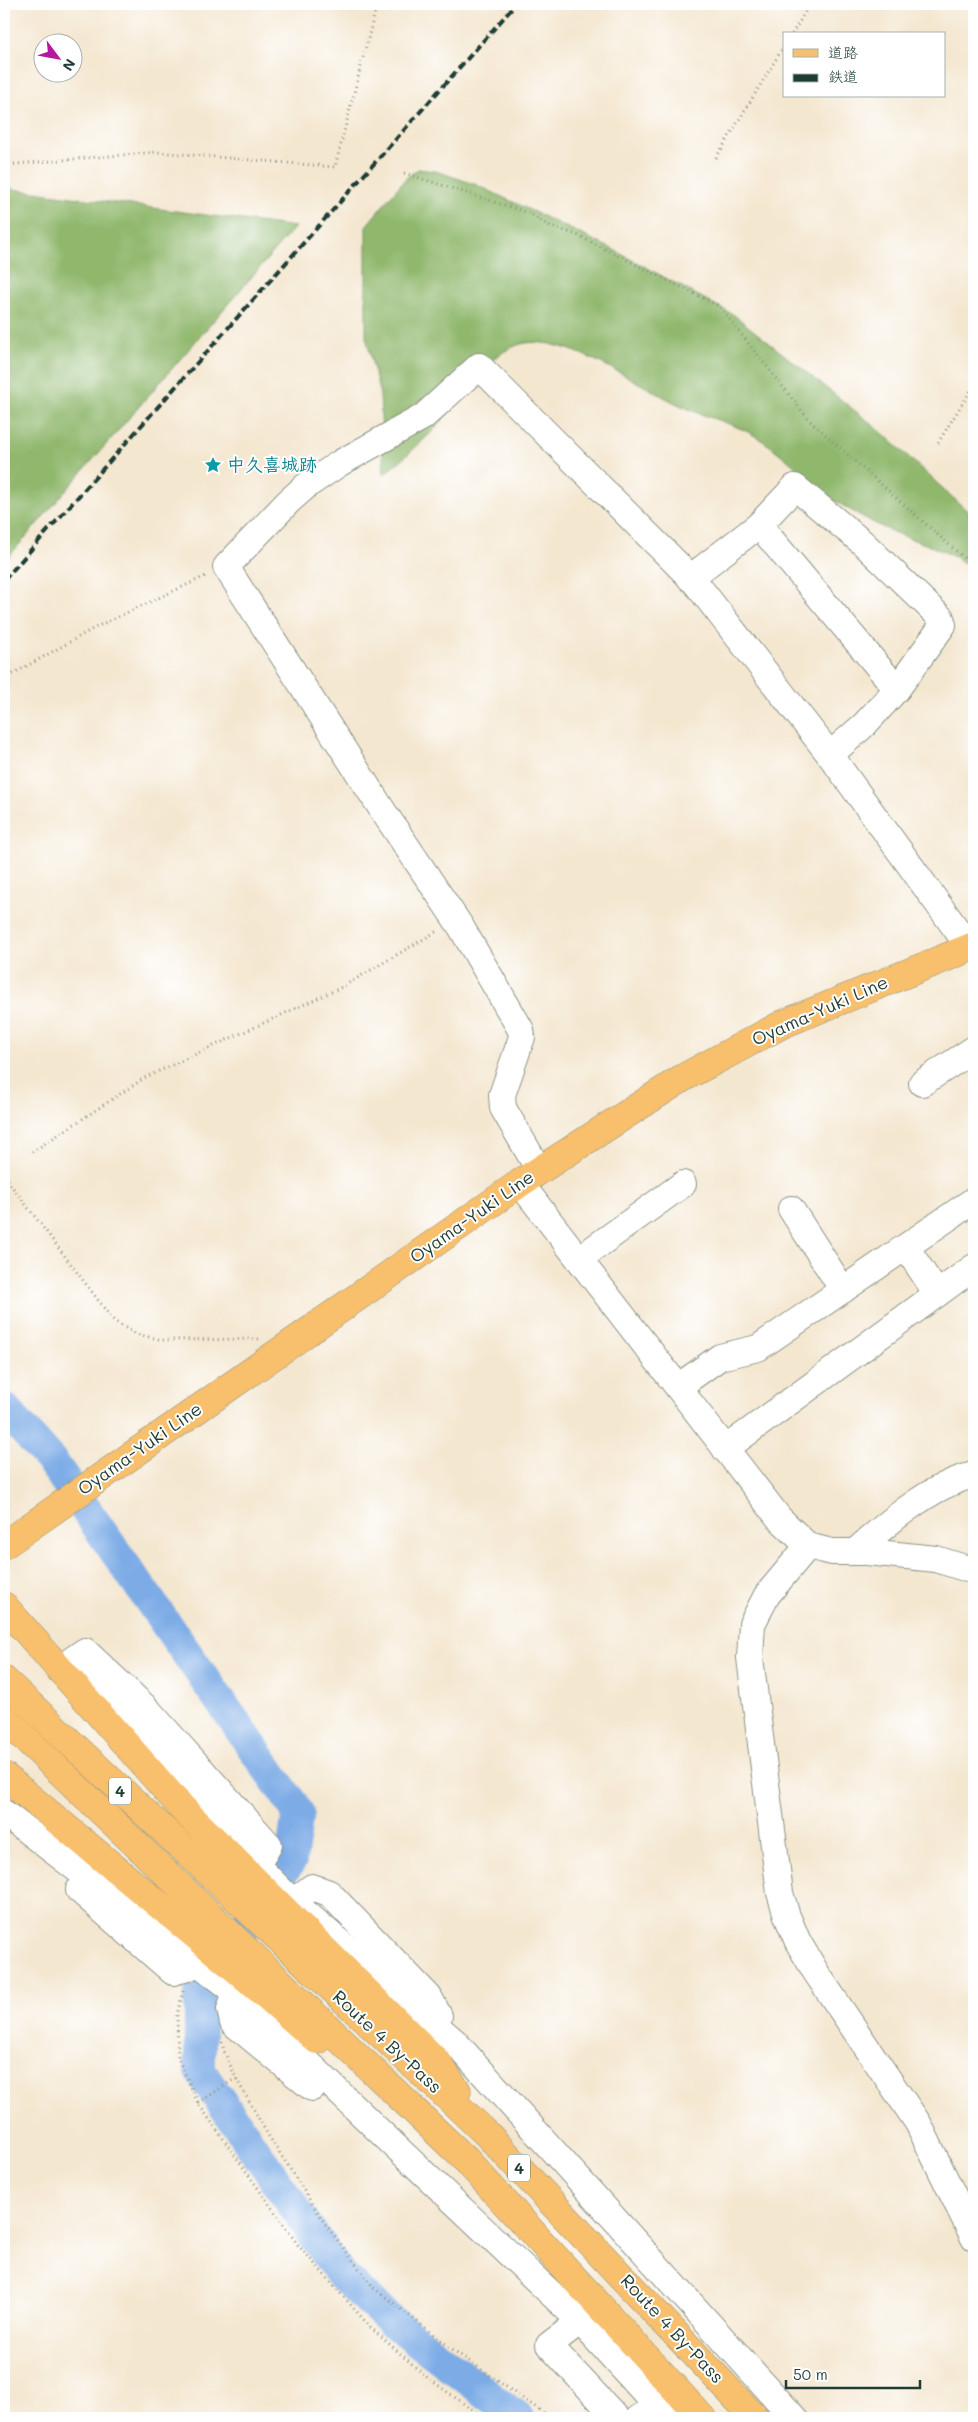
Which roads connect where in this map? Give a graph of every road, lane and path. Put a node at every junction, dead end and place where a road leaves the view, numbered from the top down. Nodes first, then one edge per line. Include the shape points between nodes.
1 (377, 4) edge
2 (810, 4) edge
3 (793, 32) edge
4 (783, 48) edge
5 (716, 158) dead end
6 (4, 166) edge
7 (404, 173) dead end
8 (974, 385) edge
9 (938, 443) dead end
10 (759, 524) junction
11 (974, 566) edge
12 (226, 567) junction
13 (690, 578) junction
14 (4, 679) edge
15 (896, 689) junction
16 (830, 755) junction
17 (456, 920) junction
18 (972, 947) edge
19 (974, 1049) edge
20 (922, 1083) dead end
21 (32, 1152) dead end
22 (4, 1176) edge
23 (530, 1176) junction
24 (683, 1184) dead end
25 (974, 1200) edge
26 (791, 1209) dead end
27 (906, 1247) junction
28 (579, 1259) junction
29 (974, 1267) edge
30 (843, 1290) junction
31 (937, 1294) junction
32 (260, 1339) dead end
33 (678, 1387) junction
34 (725, 1449) junction
35 (974, 1475) edge
36 (4, 1545) edge
37 (808, 1546) junction
38 (855, 1552) junction
39 (974, 1571) edge
40 (4, 1606) edge
41 (58, 1669) junction
42 (4, 1680) edge
43 (4, 1718) edge
44 (4, 1776) edge
45 (4, 1813) edge
46 (4, 1824) edge
47 (258, 1867) junction
48 (293, 1901) junction
49 (202, 1952) junction
50 (238, 1985) junction
51 (236, 2078) junction
52 (198, 2103) junction
53 (488, 2135) junction
54 (974, 2238) edge
55 (590, 2313) junction
56 (661, 2409) edge
57 (484, 2418) edge
58 (550, 2418) edge
59 (617, 2418) edge
60 (702, 2418) edge
61 (754, 2418) edge
62 (794, 2418) edge

1 - 6 path via 336,167 157,152
2 - 3 path
4 - 5 path
7 - 11 path via 529,213 719,306 810,421
8 - 9 path
10 - 13 street
10 - 15 street
10 - 15 street via 795,487 863,543 941,618 943,624
12 - 13 street via 306,486 340,463 423,417 479,366
12 - 14 path via 98,626
12 - 17 street
13 - 16 street
15 - 16 street via 865,724
16 - 18 street
17 - 21 path via 342,987 146,1077
17 - 23 street via 520,1030 522,1037 502,1095 503,1108
18 - 23 main road, Oyama-Yuki Line via 783,1024 680,1078
19 - 20 street
22 - 32 path via 114,1321 136,1334 162,1340
23 - 28 street
23 - 36 main road, Oyama-Yuki Line
24 - 28 street
25 - 27 street
26 - 30 street
27 - 30 street
27 - 31 street
28 - 33 street
29 - 31 street
30 - 33 street via 758,1348 720,1357
31 - 34 street
33 - 34 street
34 - 37 street via 779,1518
35 - 38 street via 927,1496 888,1522
37 - 38 street via 832,1552
37 - 54 street via 767,1595 752,1624 750,1658 780,1893 798,1942 918,2123
38 - 39 street via 936,1559
40 - 41 main road
41 - 47 main road via 182,1808
41 - 47 street via 85,1651 148,1710 269,1845
42 - 53 main road, Route 4 By-Pass / 4
43 - 49 main road, Route 4 By-Pass / 4
44 - 49 main road
45 - 49 street
46 - 49 street via 173,1972
47 - 48 main road
48 - 53 main road via 438,2063
48 - 62 street via 454,2041
49 - 50 main road, Route 4 By-Pass / 4
49 - 50 street
49 - 52 path via 177,2015 178,2058
50 - 51 path via 219,2028 224,2051
50 - 55 street via 376,2128
50 - 55 main road, Route 4 By-Pass / 4 via 466,2160
51 - 52 path
51 - 58 path via 326,2225 374,2288 456,2352
52 - 57 path via 298,2245 371,2328 428,2378
53 - 61 main road, Route 4 By-Pass / 4
55 - 56 main road, Route 4 By-Pass / 4
55 - 59 street via 550,2345
56 - 60 main road, Route 4 By-Pass / 4

